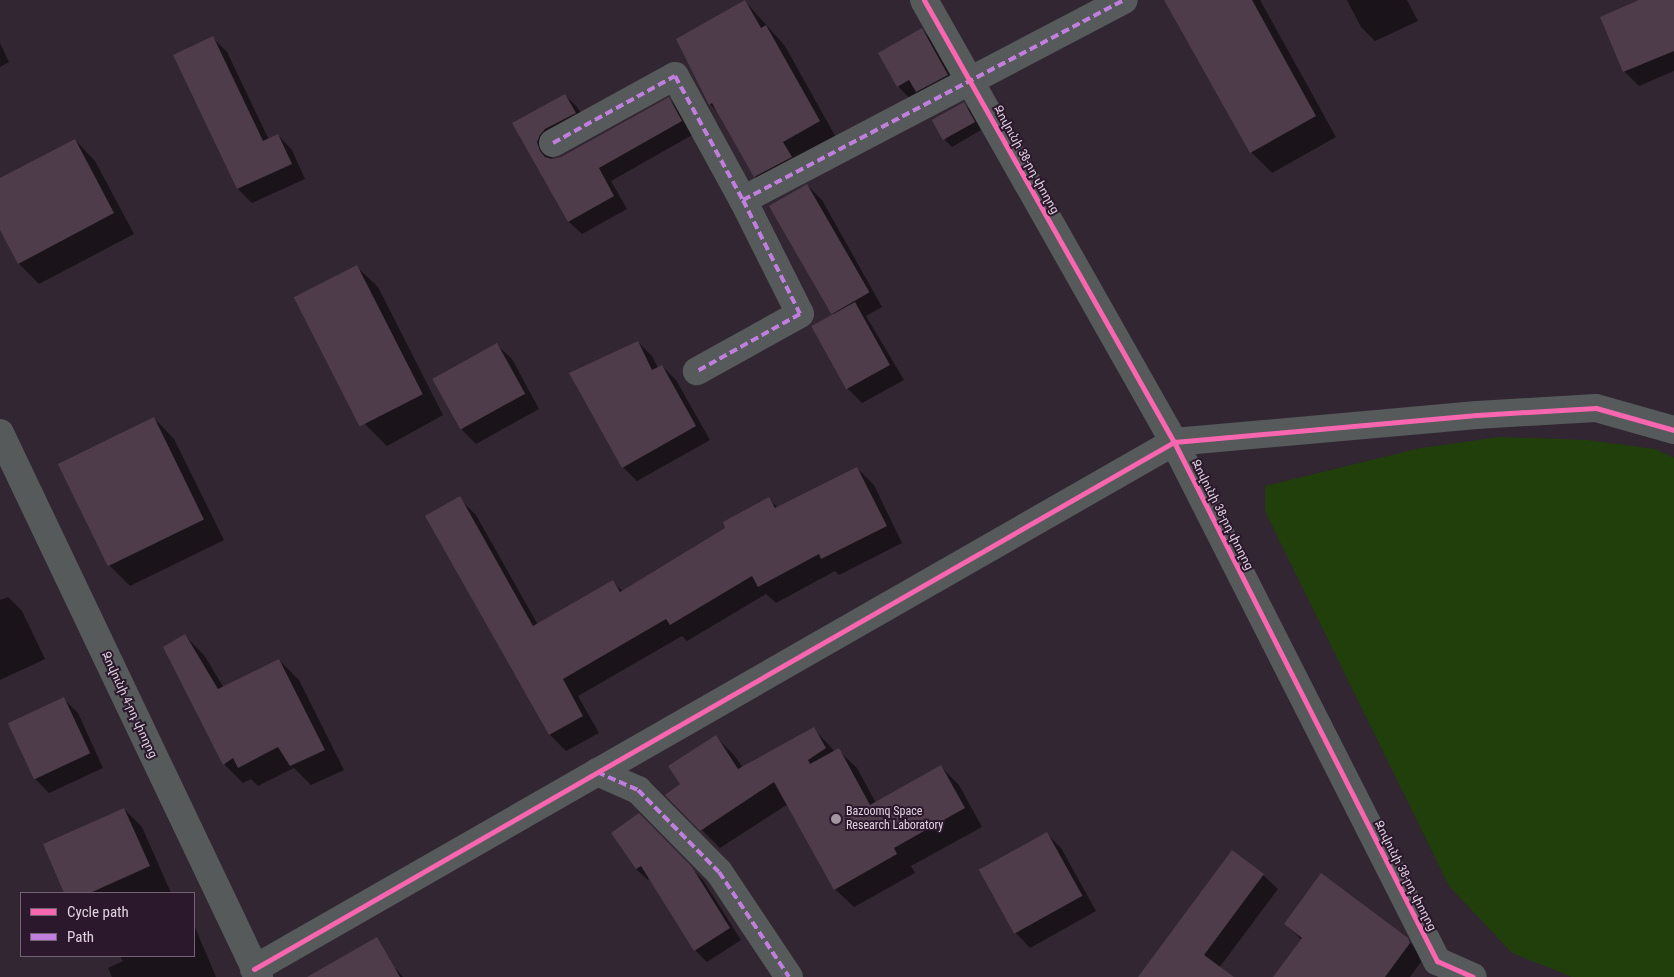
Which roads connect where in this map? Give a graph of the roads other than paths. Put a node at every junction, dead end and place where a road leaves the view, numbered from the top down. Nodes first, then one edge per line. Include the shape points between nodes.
1 (924, 0) edge
2 (1124, 0) edge
3 (970, 81) junction
4 (553, 143) dead end
5 (743, 200) junction
6 (697, 371) dead end
7 (1674, 430) edge
8 (0, 433) edge
9 (1174, 442) junction
10 (597, 772) junction
11 (1430, 969) edge
12 (256, 973) edge
13 (789, 977) edge
14 (1473, 977) edge

1 - 3 street, Զովունի 38-րդ փողոց
2 - 3 street
3 - 5 street
3 - 9 street, Զովունի 38-րդ փողոց
4 - 5 street via 676,76
5 - 6 street via 800,314
7 - 9 street via 1596,408 1477,415
8 - 12 street, Զովունի 4-րդ փողոց
9 - 10 street
9 - 11 street, Զովունի 38-րդ փողոց
10 - 12 street
10 - 13 street via 638,790 719,872
11 - 14 street, Զովունի 38-րդ փողոց

